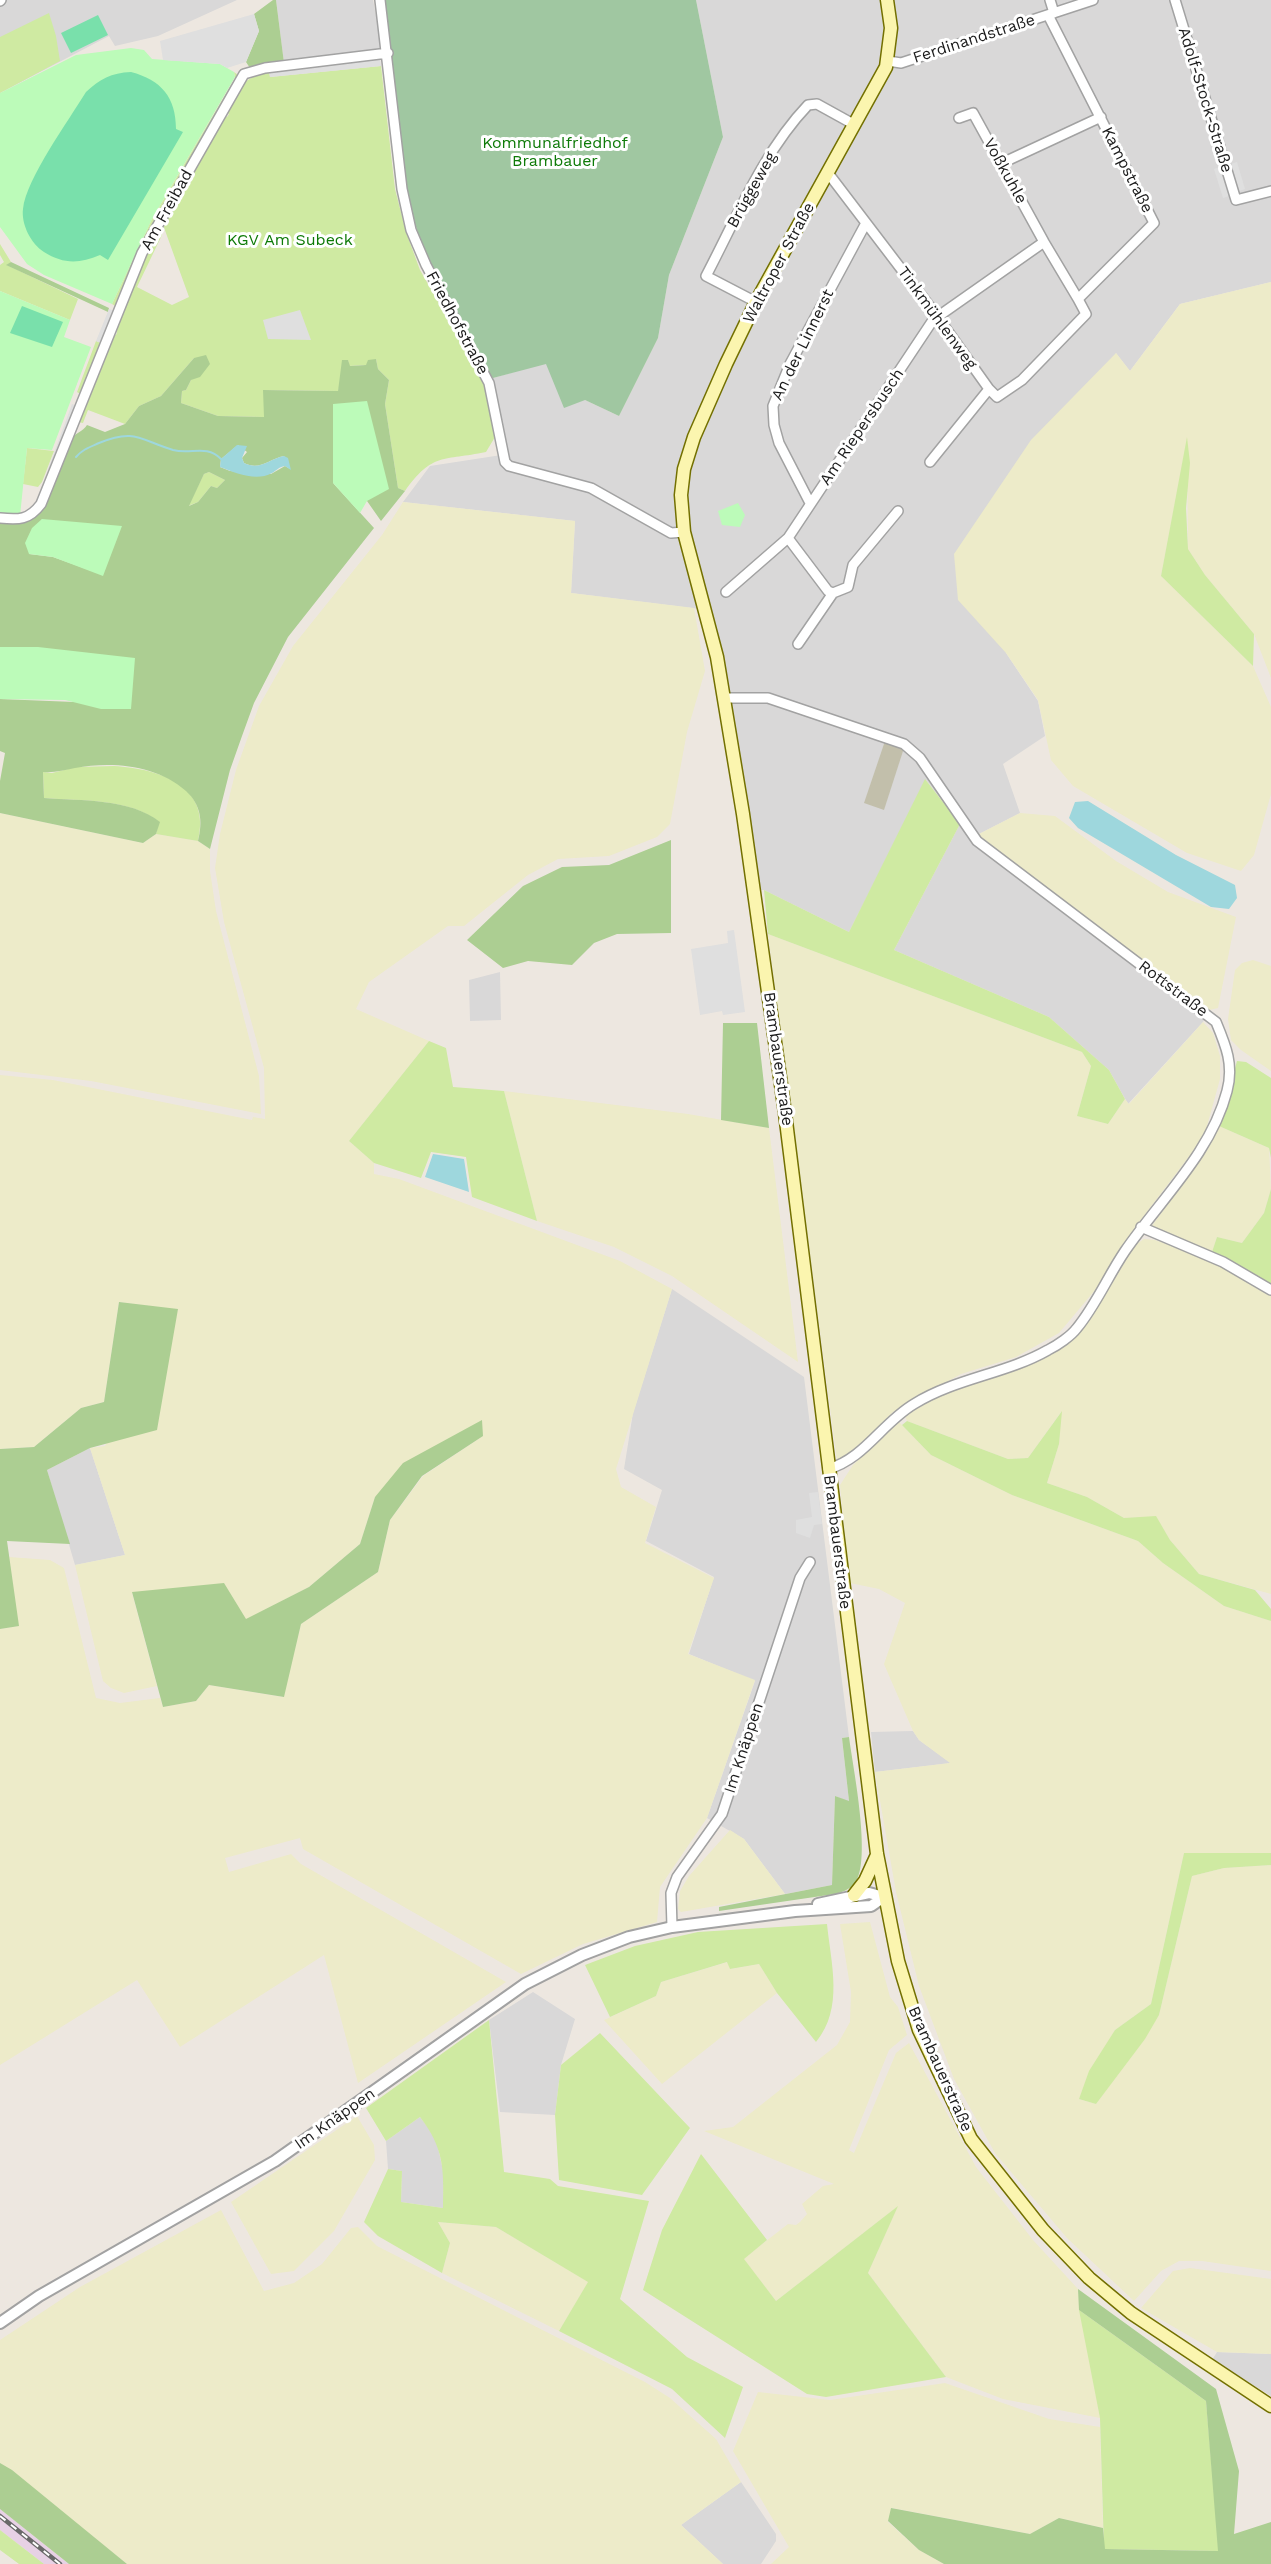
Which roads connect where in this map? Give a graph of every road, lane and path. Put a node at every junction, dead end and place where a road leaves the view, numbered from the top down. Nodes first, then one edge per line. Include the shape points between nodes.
1 (380, 0) edge
2 (887, 0) edge
3 (1050, 0) edge
4 (1093, 0) edge
5 (1175, 0) edge
6 (1051, 14) junction
7 (388, 53) junction
8 (888, 61) junction
9 (1101, 117) junction
10 (959, 118) dead end
11 (855, 125) junction
12 (1000, 164) junction
13 (828, 173) junction
14 (1271, 191) edge
15 (866, 223) junction
16 (1044, 242) junction
17 (1078, 299) junction
18 (756, 302) junction
19 (937, 316) junction
20 (989, 389) junction
21 (930, 462) dead end
22 (810, 503) junction
23 (898, 511) dead end
24 (0, 518) edge
25 (680, 533) junction
26 (788, 538) junction
27 (726, 592) dead end
28 (833, 593) junction
29 (798, 644) dead end
30 (724, 698) junction
31 (1142, 1227) junction
32 (1271, 1290) edge
33 (828, 1469) junction
34 (810, 1562) dead end
35 (877, 1854) junction
36 (854, 1895) junction
37 (884, 1897) junction
38 (795, 1911) junction
39 (672, 1927) junction
40 (0, 2323) edge
41 (1271, 2406) edge

1 - 7 street, Friedhofstraße
2 - 8 main road, Waltroper Straße via 891,28
3 - 6 street, Kampstraße
4 - 6 street, Ferdinandstraße
5 - 14 street, Adolf-Stock-Straße via 1236,200
6 - 8 street, Ferdinandstraße via 901,63
6 - 9 street, Kampstraße
7 - 24 street, Am Freibad via 244,74 142,254 48,488 33,515
7 - 25 street, Friedhofstraße via 402,189 411,230 489,383 505,462 591,488
8 - 11 main road, Waltroper Straße
9 - 12 street
9 - 17 street, Kampstraße via 1154,223
10 - 12 street, Voßkuhle via 973,113
11 - 13 main road, Waltroper Straße
11 - 18 street, Brüggeweg via 817,104 808,105 790,123 737,216 706,276
12 - 16 street, Voßkuhle
13 - 15 street, Tinkmühlenweg
13 - 18 main road, Waltroper Straße
15 - 19 street, Tinkmühlenweg
15 - 22 street, An der Linnerst via 790,364 773,406 779,443
16 - 17 street, Voßkuhle
16 - 19 street
17 - 20 street via 1086,314 1022,380 997,397
18 - 25 main road, Waltroper Straße via 694,437 684,469
19 - 20 street, Tinkmühlenweg
19 - 22 street, Am Riepersbusch
20 - 21 street
22 - 26 street, Am Riepersbusch
23 - 28 street via 853,565 848,587
25 - 30 main road, Brambauerstraße via 717,657
26 - 27 street, Am Riepersbusch
26 - 28 street
28 - 29 street
30 - 31 street, Rottstraße via 768,698 904,744 920,758 977,841 1216,1022 1230,1056 1227,1092 1206,1143
30 - 33 main road, Brambauerstraße via 785,1113
31 - 32 street via 1223,1262
31 - 33 street, Rottstraße via 1075,1331 1049,1350 948,1385 912,1405 884,1426 858,1455
33 - 35 main road, Brambauerstraße
34 - 39 street, Im Knäppen via 800,1578 722,1814 677,1877 670,1902
35 - 36 main road
35 - 37 main road, Brambauerstraße
36 - 37 street
36 - 38 street
37 - 38 street, Im Knäppen via 871,1906
37 - 41 main road, Brambauerstraße via 898,1961 920,2030 971,2139 1043,2230 1089,2278 1131,2313
38 - 39 street, Im Knäppen
39 - 40 street, Im Knäppen via 582,1955 525,1984 275,2161 39,2296

